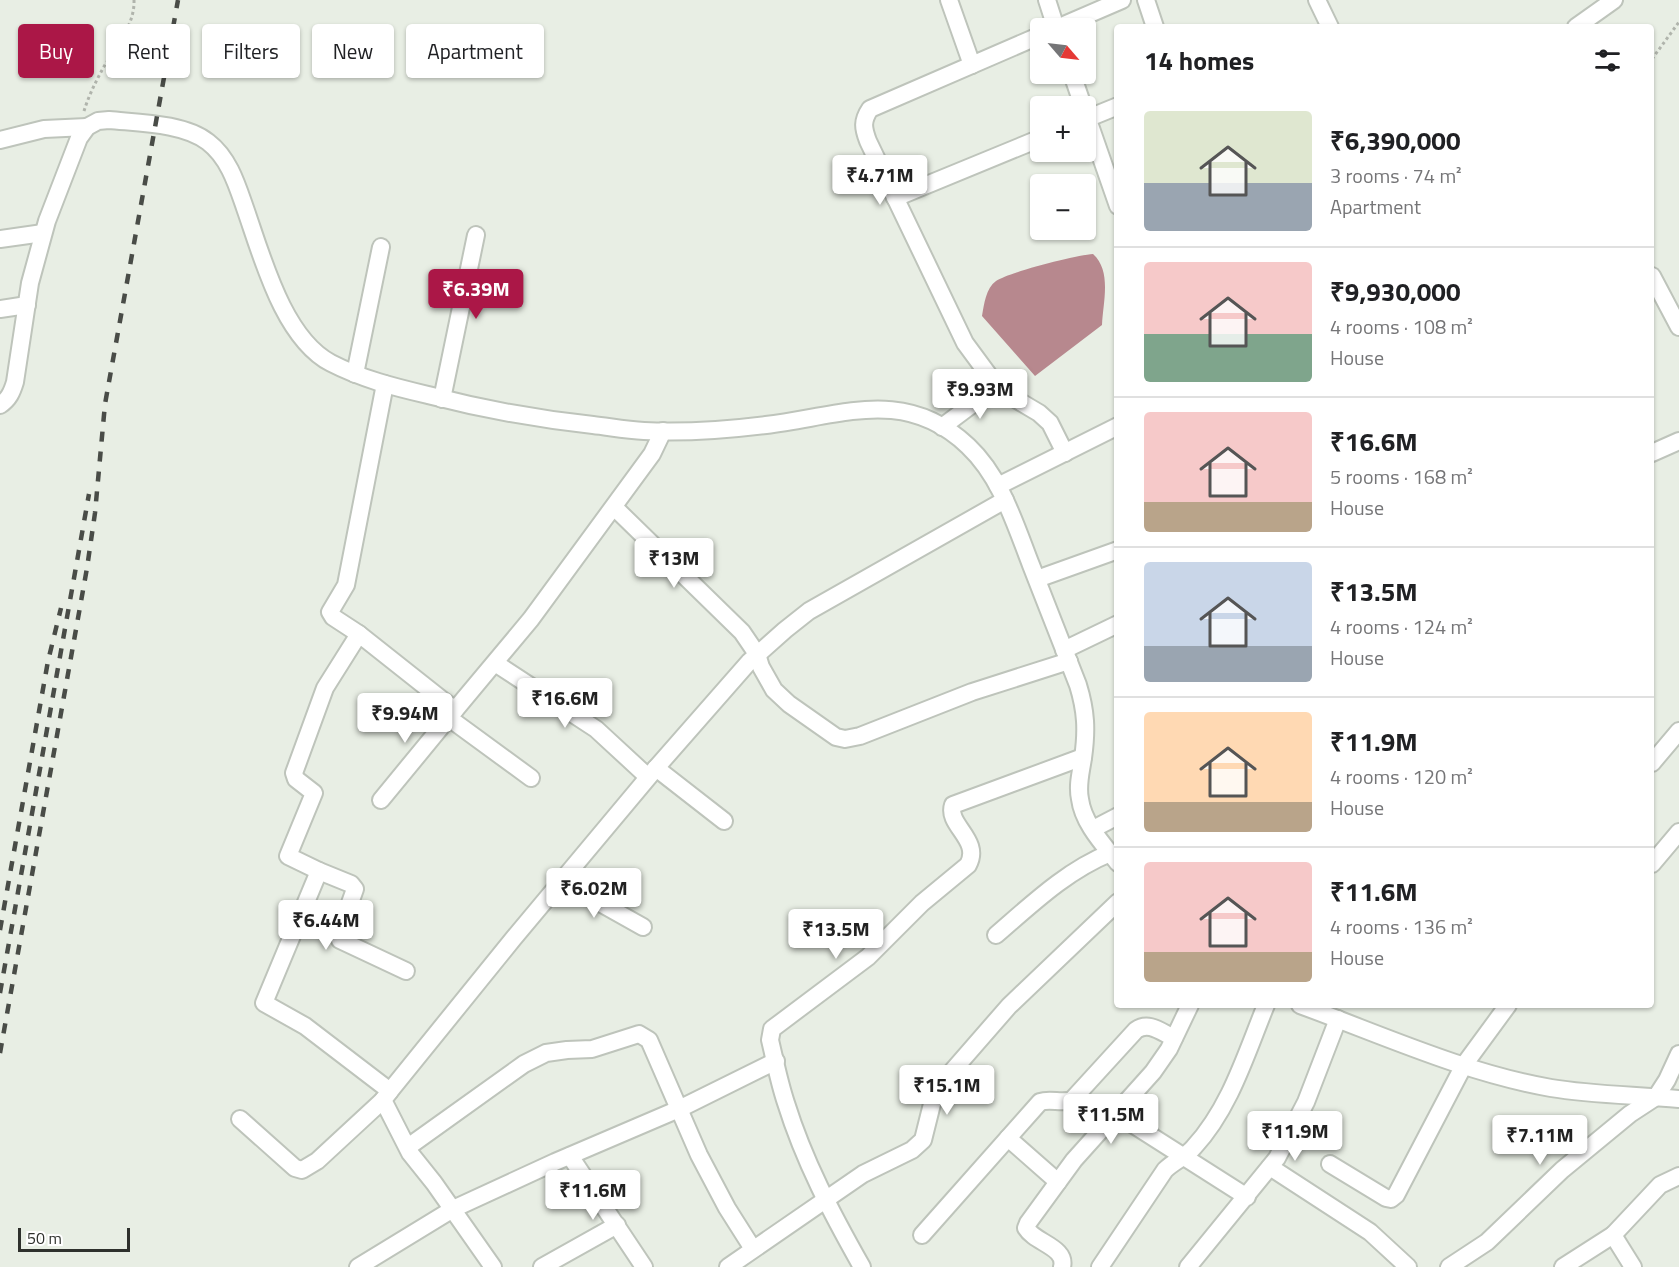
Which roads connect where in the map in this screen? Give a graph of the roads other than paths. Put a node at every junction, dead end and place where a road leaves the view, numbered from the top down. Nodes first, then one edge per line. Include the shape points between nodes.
1 (949, 0) edge
2 (1047, 0) edge
3 (1122, 0) edge
4 (1146, 0) edge
5 (1317, 0) edge
6 (1614, 0) edge
7 (1053, 18) edge
8 (1080, 18) edge
9 (1154, 24) edge
10 (1329, 24) edge
11 (1580, 24) edge
12 (1030, 40) edge
13 (972, 65) junction
14 (1114, 107) edge
15 (1096, 112) edge
16 (83, 127) junction
17 (0, 140) edge
18 (1030, 143) edge
19 (1096, 143) edge
20 (1114, 195) edge
21 (896, 198) junction
22 (43, 233) junction
23 (476, 235) dead end
24 (0, 239) edge
25 (381, 247) dead end
26 (1654, 280) edge
27 (27, 305) junction
28 (0, 309) edge
29 (1679, 327) edge
30 (355, 374) junction
31 (385, 384) junction
32 (998, 385) junction
33 (442, 399) junction
34 (0, 405) edge
35 (942, 427) junction
36 (1114, 428) edge
37 (663, 431) junction
38 (1679, 441) edge
39 (1654, 452) edge
40 (1065, 453) junction
41 (1001, 493) junction
42 (614, 507) junction
43 (1114, 551) edge
44 (1037, 579) junction
45 (1114, 626) edge
46 (359, 634) junction
47 (757, 654) junction
48 (1067, 655) junction
49 (495, 663) junction
50 (452, 714) junction
51 (1679, 731) edge
52 (1083, 757) junction
53 (1654, 761) edge
54 (652, 773) junction
55 (531, 778) dead end
56 (381, 800) dead end
57 (1114, 818) edge
58 (724, 821) dead end
59 (1093, 830) junction
60 (1679, 832) edge
61 (1114, 858) edge
62 (1654, 862) edge
63 (319, 871) junction
64 (561, 881) junction
65 (1114, 906) edge
66 (643, 927) dead end
67 (996, 934) dead end
68 (406, 971) dead end
69 (1189, 1008) edge
70 (1265, 1008) edge
71 (1308, 1008) edge
72 (1506, 1008) edge
73 (1338, 1019) junction
74 (1174, 1038) junction
75 (1679, 1054) edge
76 (776, 1061) junction
77 (1464, 1065) junction
78 (386, 1095) junction
79 (1656, 1097) junction
80 (1679, 1099) edge
81 (680, 1109) junction
82 (1115, 1113) junction
83 (240, 1119) dead end
84 (1008, 1138) junction
85 (408, 1147) junction
86 (570, 1156) junction
87 (1183, 1156) junction
88 (1330, 1164) dead end
89 (1270, 1167) junction
90 (1679, 1176) edge
91 (1058, 1182) junction
92 (1247, 1197) junction
93 (824, 1200) junction
94 (453, 1209) junction
95 (617, 1225) junction
96 (922, 1235) dead end
97 (1613, 1235) junction
98 (753, 1249) junction
99 (358, 1267) edge
100 (493, 1267) edge
101 (542, 1267) edge
102 (644, 1267) edge
103 (728, 1267) edge
104 (862, 1267) edge
105 (1062, 1267) edge
106 (1100, 1267) edge
107 (1188, 1267) edge
108 (1408, 1267) edge
109 (1449, 1267) edge
110 (1563, 1267) edge
111 (1633, 1267) edge

1 - 13 street
2 - 7 street
3 - 8 street
4 - 9 street
5 - 10 street
6 - 11 street
12 - 13 street
13 - 21 street via 870,109 864,118 868,141
14 - 15 street
16 - 17 street via 44,129
16 - 22 street
16 - 30 street via 98,121 120,121 188,131 208,142 235,177 279,300 297,333 327,361
18 - 21 street
19 - 20 street
21 - 32 street via 965,343
22 - 24 street
22 - 27 street
23 - 33 street
25 - 30 street
26 - 29 street
27 - 28 street
27 - 34 street via 15,382
30 - 31 street
31 - 33 street
31 - 46 street via 346,585 330,612
32 - 35 street
32 - 40 street via 1050,423
33 - 37 street via 558,421
35 - 37 street via 891,409 865,409 769,425 704,432
35 - 41 street via 985,465
36 - 40 street
37 - 42 street via 652,454
38 - 39 street
40 - 41 street
41 - 44 street
41 - 47 street via 809,611
42 - 47 street via 742,632
42 - 49 street
43 - 44 street
44 - 48 street
45 - 48 street
46 - 50 street
46 - 63 street via 325,688 294,773 314,793 288,856
47 - 48 street via 774,690 828,733 845,739
47 - 54 street
48 - 52 street via 1085,707
49 - 50 street
49 - 54 street via 596,729
50 - 55 street
50 - 56 street
51 - 53 street
52 - 59 street via 1080,801
52 - 76 street via 953,805 951,812 972,848 968,865 922,903 868,957 776,1025 770,1034
54 - 58 street
54 - 64 street
57 - 59 street
59 - 61 street
60 - 62 street
61 - 67 street via 1092,860 1069,874
63 - 68 street via 355,888 340,940
63 - 78 street via 264,1003 305,1026
64 - 66 street
64 - 78 street
65 - 93 street via 1008,1006 946,1077 936,1092 923,1140
69 - 74 street
70 - 87 street via 1223,1107 1195,1147
71 - 73 street
72 - 77 street
73 - 77 street
73 - 89 street via 1301,1112
74 - 82 street via 1153,1072
74 - 84 street via 1141,1026 1072,1100 1040,1102
75 - 79 street
76 - 81 street
76 - 93 street via 788,1110
77 - 79 street via 1550,1088
77 - 88 street via 1399,1191 1391,1199
78 - 83 street via 317,1161 302,1170
78 - 85 street
79 - 80 street
79 - 109 street via 1562,1170 1487,1242
81 - 85 street via 649,1040 639,1034 592,1049 546,1053 524,1064
81 - 86 street
81 - 98 street via 712,1181
82 - 87 street
82 - 91 street
84 - 91 street
84 - 96 street
85 - 94 street
86 - 94 street
86 - 95 street
87 - 92 street
87 - 106 street via 1165,1170
89 - 92 street
89 - 108 street via 1370,1232
90 - 97 street via 1660,1185
91 - 105 street via 1026,1228 1061,1255
92 - 107 street
93 - 98 street
93 - 104 street
94 - 99 street
94 - 100 street
95 - 101 street
95 - 102 street
97 - 110 street
97 - 111 street
98 - 103 street

